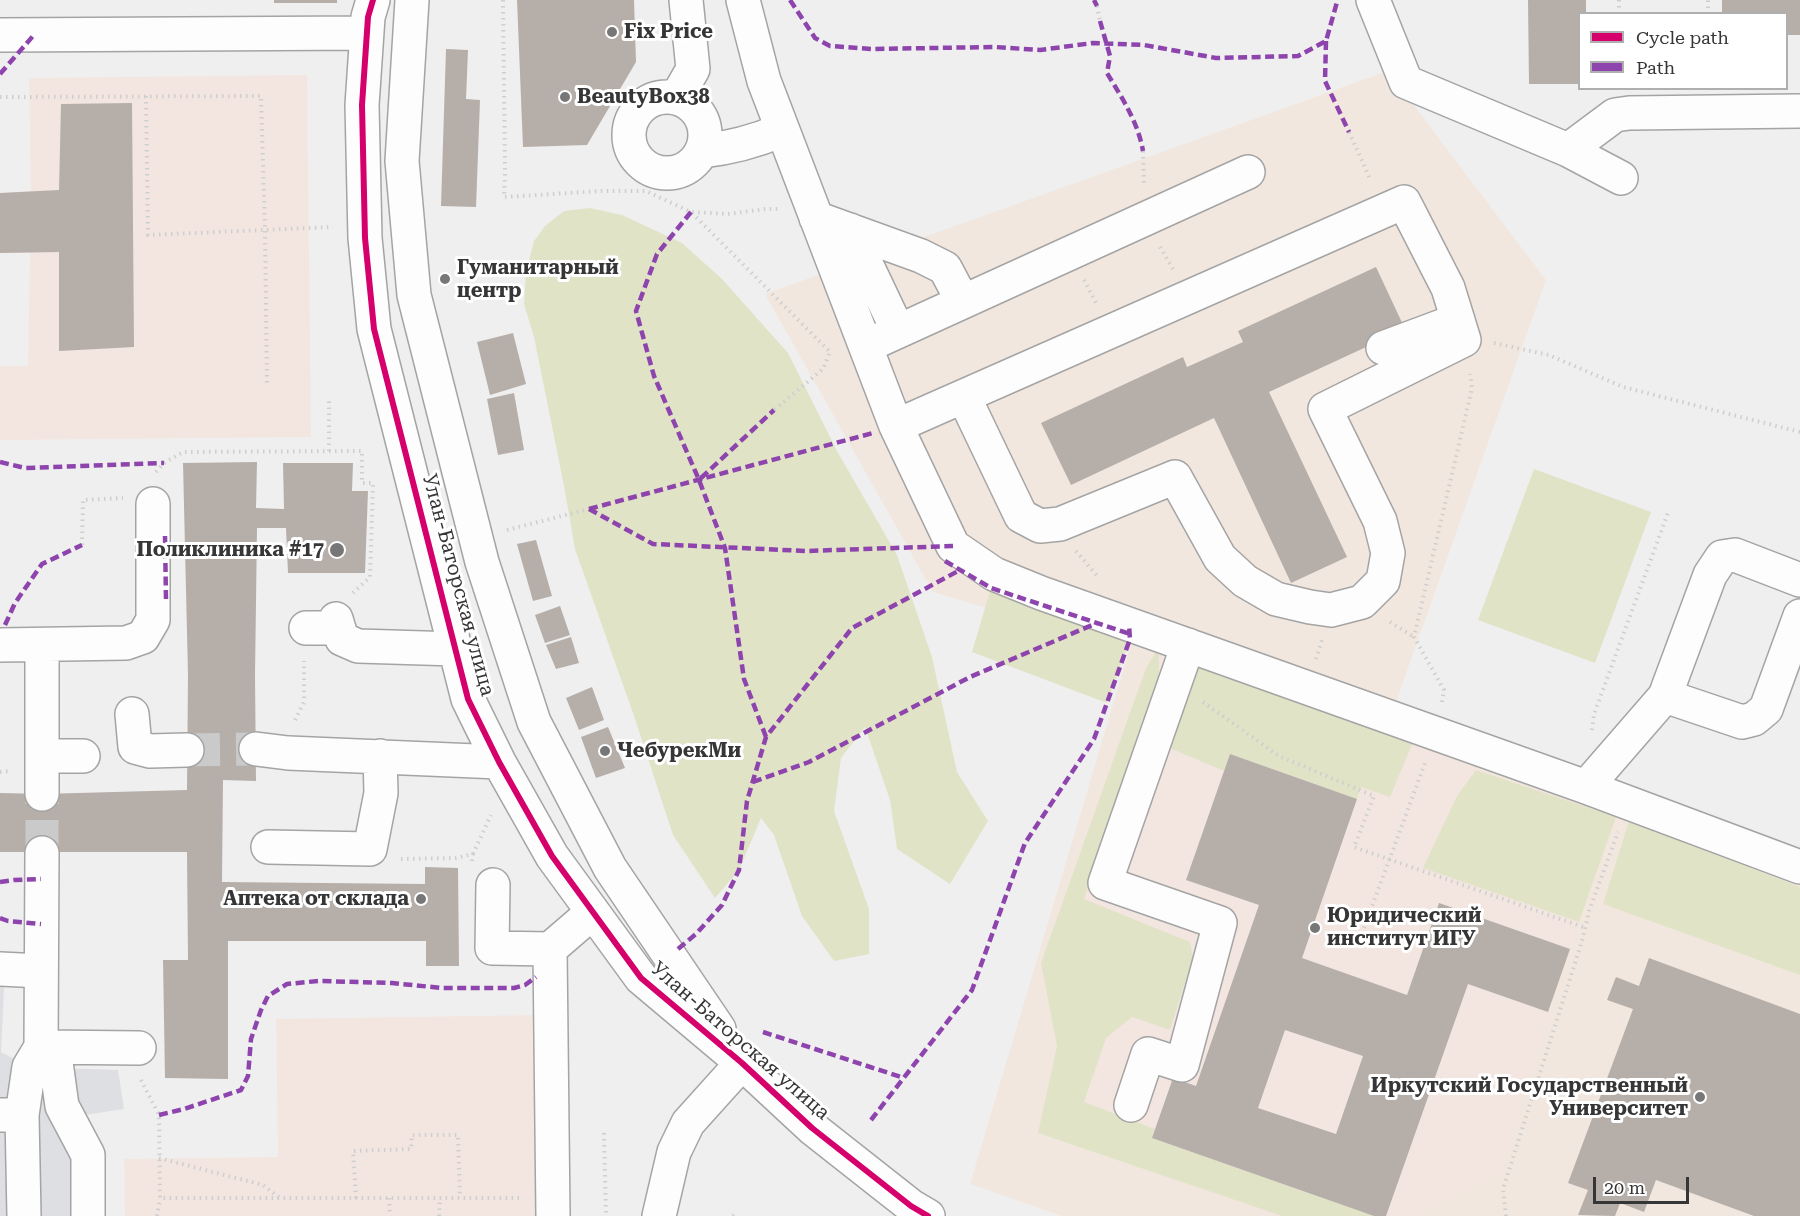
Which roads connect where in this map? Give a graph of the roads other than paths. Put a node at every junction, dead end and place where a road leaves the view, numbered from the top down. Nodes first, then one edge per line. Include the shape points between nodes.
1 (373, 0) edge
2 (412, 0) edge
3 (686, 0) edge
4 (743, 0) edge
5 (1373, 0) edge
6 (366, 33) junction
7 (0, 35) edge
8 (677, 97) junction
9 (1800, 111) edge
10 (783, 130) junction
11 (1568, 150) junction
12 (702, 151) junction
13 (1248, 172) dead end
14 (1621, 178) dead end
15 (816, 218) junction
16 (850, 230) junction
17 (963, 302) junction
18 (1461, 330) junction
19 (898, 332) junction
20 (866, 346) junction
21 (1383, 348) dead end
22 (964, 397) junction
23 (896, 426) junction
24 (144, 493) road end
25 (1800, 580) edge
26 (1800, 616) edge
27 (321, 633) road end
28 (0, 645) edge
29 (42, 645) junction
30 (1188, 645) junction
31 (456, 649) junction
32 (1665, 696) junction
33 (132, 714) dead end
34 (187, 750) tunnel mouth
35 (272, 751) tunnel mouth
36 (42, 756) junction
37 (83, 756) dead end
38 (380, 756) junction
39 (499, 762) junction
40 (1587, 786) junction
41 (42, 794) tunnel mouth
42 (268, 847) dead end
43 (42, 853) tunnel mouth
44 (1800, 867) edge
45 (483, 877) road end
46 (593, 912) junction
47 (550, 949) junction
48 (0, 969) edge
49 (41, 971) junction
50 (48, 1047) junction
51 (131, 1048) road end
52 (742, 1063) junction
53 (1131, 1105) dead end
54 (11, 1115) edge
55 (553, 1207) edge
56 (24, 1216) edge
57 (88, 1216) edge
58 (659, 1216) edge
59 (928, 1216) edge

1 - 6 street, Улан-Баторская улица
2 - 52 street via 402,161 414,295 482,562 534,722 610,868
3 - 8 street via 693,69
4 - 10 street via 764,81
5 - 11 street via 1406,82
6 - 7 street
6 - 31 street, Улан-Баторская улица via 362,105 365,238 374,329
8 - 12 street via 689,103 702,119 706,138
8 - 12 street via 651,99 640,107 629,128 632,152 649,169 672,173 690,166
9 - 11 street via 1615,115
10 - 12 street via 729,148
10 - 15 street
11 - 14 street
13 - 17 street
15 - 16 street
15 - 20 street
16 - 17 street via 945,268
16 - 19 street
17 - 19 street
18 - 21 street
18 - 22 street via 1448,288 1404,202
18 - 22 street via 1325,409 1380,521 1388,553 1383,581 1362,602 1332,610 1276,599 1245,580 1220,558 1175,477 1054,525 1041,526 1021,516
19 - 20 street
20 - 23 street
22 - 23 street
23 - 30 street via 953,546 994,574
24 - 29 street via 153,620 143,638 126,643
25 - 32 street via 1734,555 1722,557 1710,575
26 - 32 street via 1766,709 1754,719 1742,722
27 - 31 street via 358,646
28 - 29 street
29 - 36 street
30 - 40 street
30 - 53 street via 1105,883 1220,923 1182,1065 1148,1054
31 - 39 street, Улан-Баторская улица via 468,699
32 - 40 street
33 - 34 street via 135,747 150,751
35 - 38 street
36 - 37 street
36 - 41 street
38 - 39 street
38 - 42 street via 381,793 370,849
39 - 46 street, Улан-Баторская улица via 552,856
40 - 44 street
43 - 49 street
45 - 47 street via 492,948
46 - 47 street
46 - 52 street, Улан-Баторская улица via 641,978
47 - 55 street
48 - 49 street
49 - 50 street
50 - 51 street
50 - 54 street via 29,1067
50 - 57 street via 62,1106 88,1155
52 - 58 street via 688,1123 674,1152
52 - 59 street, Улан-Баторская улица via 812,1128
54 - 56 street

